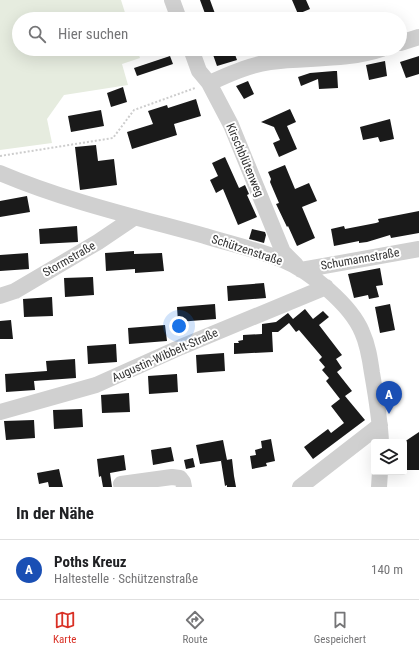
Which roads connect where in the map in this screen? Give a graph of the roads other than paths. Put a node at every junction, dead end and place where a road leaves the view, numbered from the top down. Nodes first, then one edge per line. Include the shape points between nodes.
1 (172, 0) edge
2 (176, 12) edge
3 (419, 37) edge
4 (407, 41) edge
5 (194, 56) edge
6 (351, 56) edge
7 (209, 83) junction
8 (0, 173) edge
9 (135, 217) junction
10 (419, 249) edge
11 (302, 270) junction
12 (326, 287) junction
13 (0, 296) edge
14 (0, 412) edge
15 (380, 425) junction
16 (381, 439) edge
17 (380, 475) edge
18 (121, 484) dead end
19 (184, 487) edge
20 (300, 487) edge
21 (379, 487) edge

1 - 2 street
3 - 4 street
5 - 7 street, Kirschblütenweg via 199,71
6 - 7 street via 269,62 240,70
7 - 11 street, Kirschblütenweg via 231,125 283,252
8 - 9 street, Schützenstraße via 26,184
9 - 11 street, Schützenstraße via 284,260
9 - 13 street, Stormstraße via 15,291
10 - 11 street, Schumannstraße
11 - 12 street, Schützenstraße
12 - 14 street, Augustin-Wibbelt-Straße via 96,385
12 - 15 street, Schützenstraße via 362,331 368,351
15 - 16 street, Schützenstraße
15 - 20 street
17 - 21 street
18 - 19 street via 172,477 180,478

